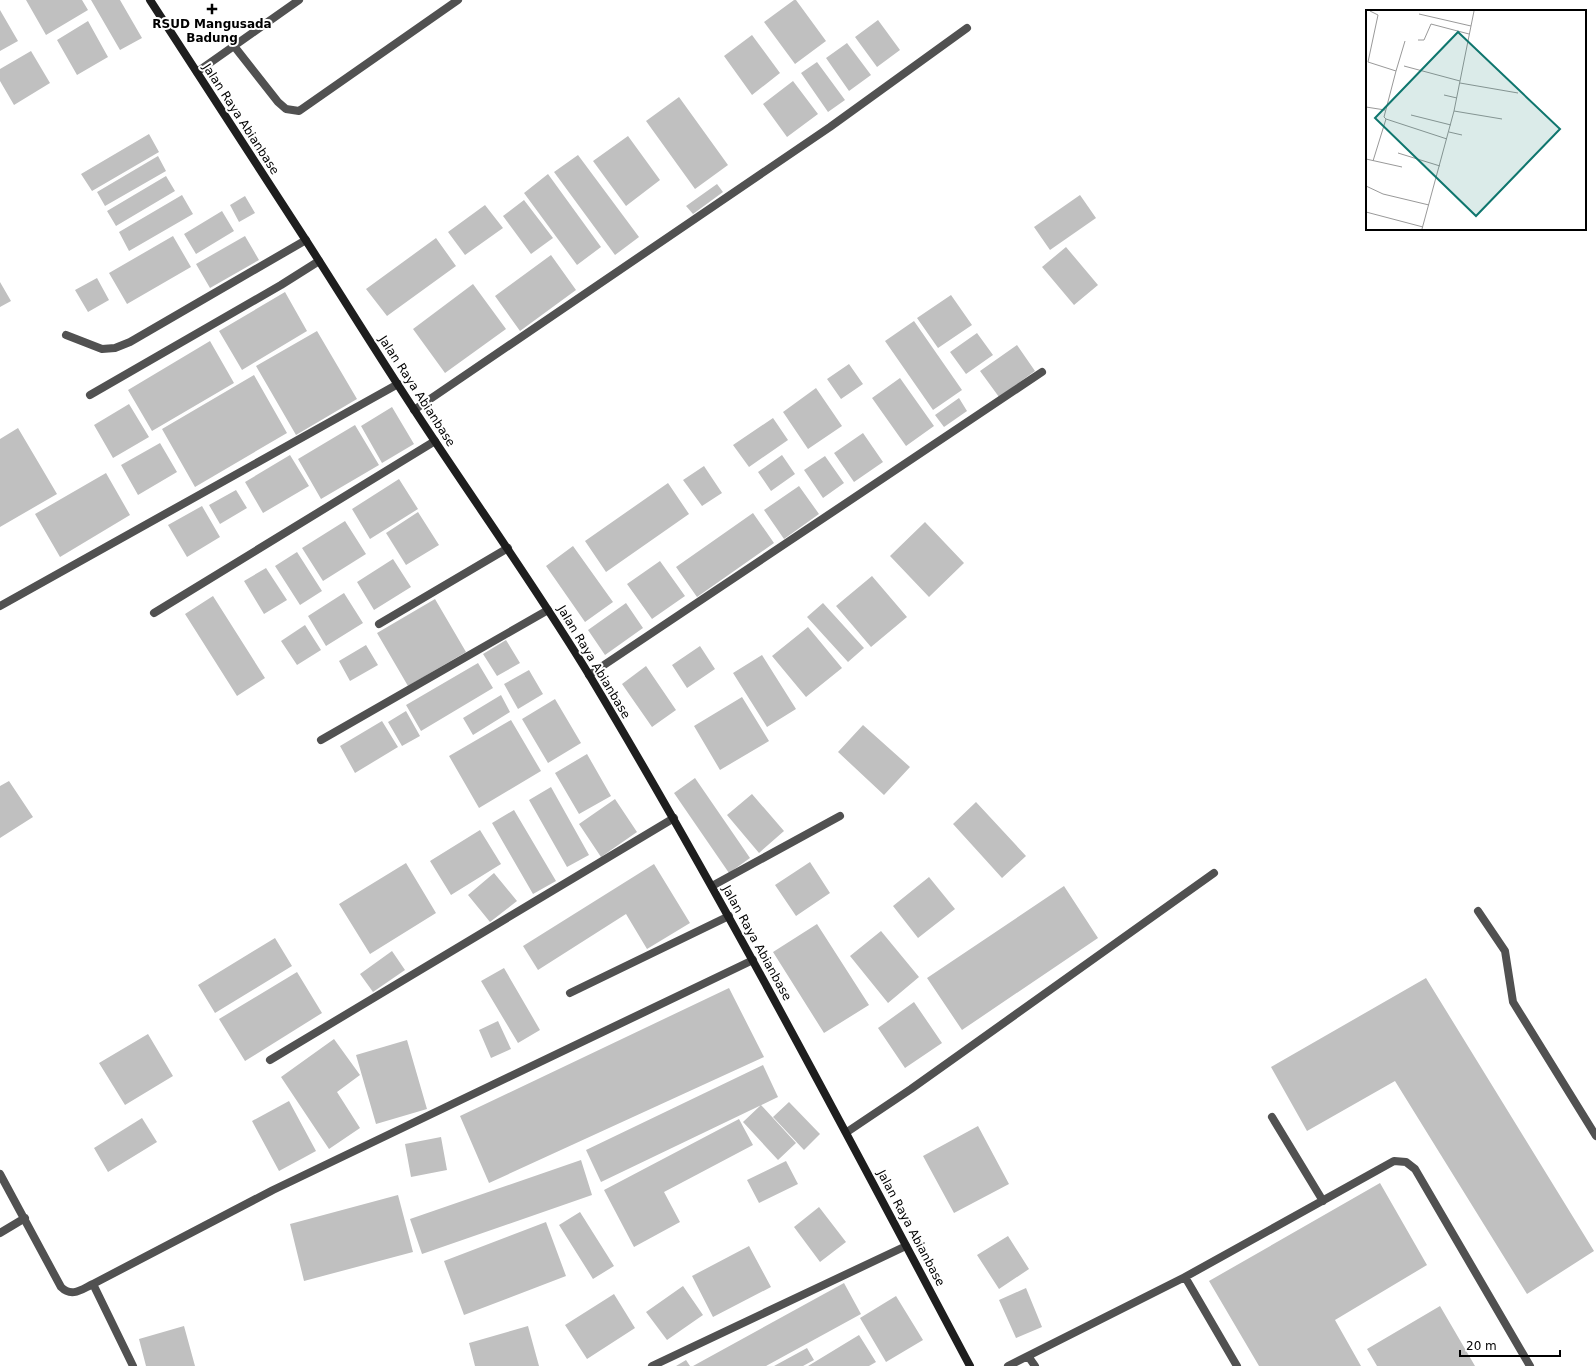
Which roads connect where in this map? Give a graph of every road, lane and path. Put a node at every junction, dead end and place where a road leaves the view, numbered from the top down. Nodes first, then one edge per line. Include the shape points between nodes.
1 (150, 0) edge
2 (300, 0) edge
3 (458, 0) edge
4 (966, 28) dead end
5 (234, 46) junction
6 (197, 72) junction
7 (306, 240) junction
8 (319, 261) junction
9 (66, 335) dead end
10 (1042, 372) dead end
11 (398, 384) junction
12 (90, 395) dead end
13 (414, 410) junction
14 (435, 441) junction
15 (508, 548) junction
16 (0, 606) edge
17 (548, 610) junction
18 (154, 613) dead end
19 (379, 624) dead end
20 (589, 675) junction
21 (321, 740) dead end
22 (840, 816) dead end
23 (674, 818) junction
24 (1214, 872) dead end
25 (712, 886) junction
26 (1478, 910) dead end
27 (729, 916) junction
28 (753, 960) junction
29 (570, 994) dead end
30 (270, 1060) dead end
31 (1272, 1117) dead end
32 (847, 1132) junction
33 (1596, 1136) edge
34 (0, 1174) edge
35 (1323, 1201) junction
36 (25, 1218) junction
37 (0, 1233) edge
38 (906, 1246) junction
39 (1185, 1277) junction
40 (94, 1284) junction
41 (1028, 1356) junction
42 (134, 1366) edge
43 (652, 1366) edge
44 (970, 1366) edge
45 (1008, 1366) edge
46 (1034, 1366) edge
47 (1237, 1366) edge
48 (1530, 1366) edge

1 - 6 main road, Jalan Raya Abianbase
2 - 5 street
3 - 5 street via 299,111 286,109 278,102
4 - 13 street via 830,127
5 - 6 street
6 - 7 main road, Jalan Raya Abianbase
7 - 8 main road, Jalan Raya Abianbase
7 - 9 street via 130,342 115,348 102,349
8 - 11 main road, Jalan Raya Abianbase
8 - 12 street
10 - 20 street
11 - 13 main road, Jalan Raya Abianbase
11 - 16 street
13 - 14 main road, Jalan Raya Abianbase
14 - 15 main road, Jalan Raya Abianbase
14 - 18 street
15 - 17 main road, Jalan Raya Abianbase
15 - 19 street
17 - 20 main road, Jalan Raya Abianbase
17 - 21 street
20 - 23 main road, Jalan Raya Abianbase
22 - 25 street
23 - 25 main road, Jalan Raya Abianbase
23 - 30 street
24 - 32 street via 924,1080
25 - 27 main road, Jalan Raya Abianbase
26 - 33 street via 1505,951 1513,1002
27 - 28 main road, Jalan Raya Abianbase
27 - 29 street
28 - 32 main road, Jalan Raya Abianbase
28 - 40 street via 273,1190
31 - 35 street
32 - 38 main road, Jalan Raya Abianbase
34 - 36 street
35 - 39 street
35 - 48 street via 1394,1161 1406,1162 1415,1169
36 - 37 street
36 - 40 street via 66,1292 73,1293
38 - 43 street
38 - 44 main road, Jalan Raya Abianbase
39 - 41 street
39 - 47 street
40 - 42 street
41 - 45 street
41 - 46 street

